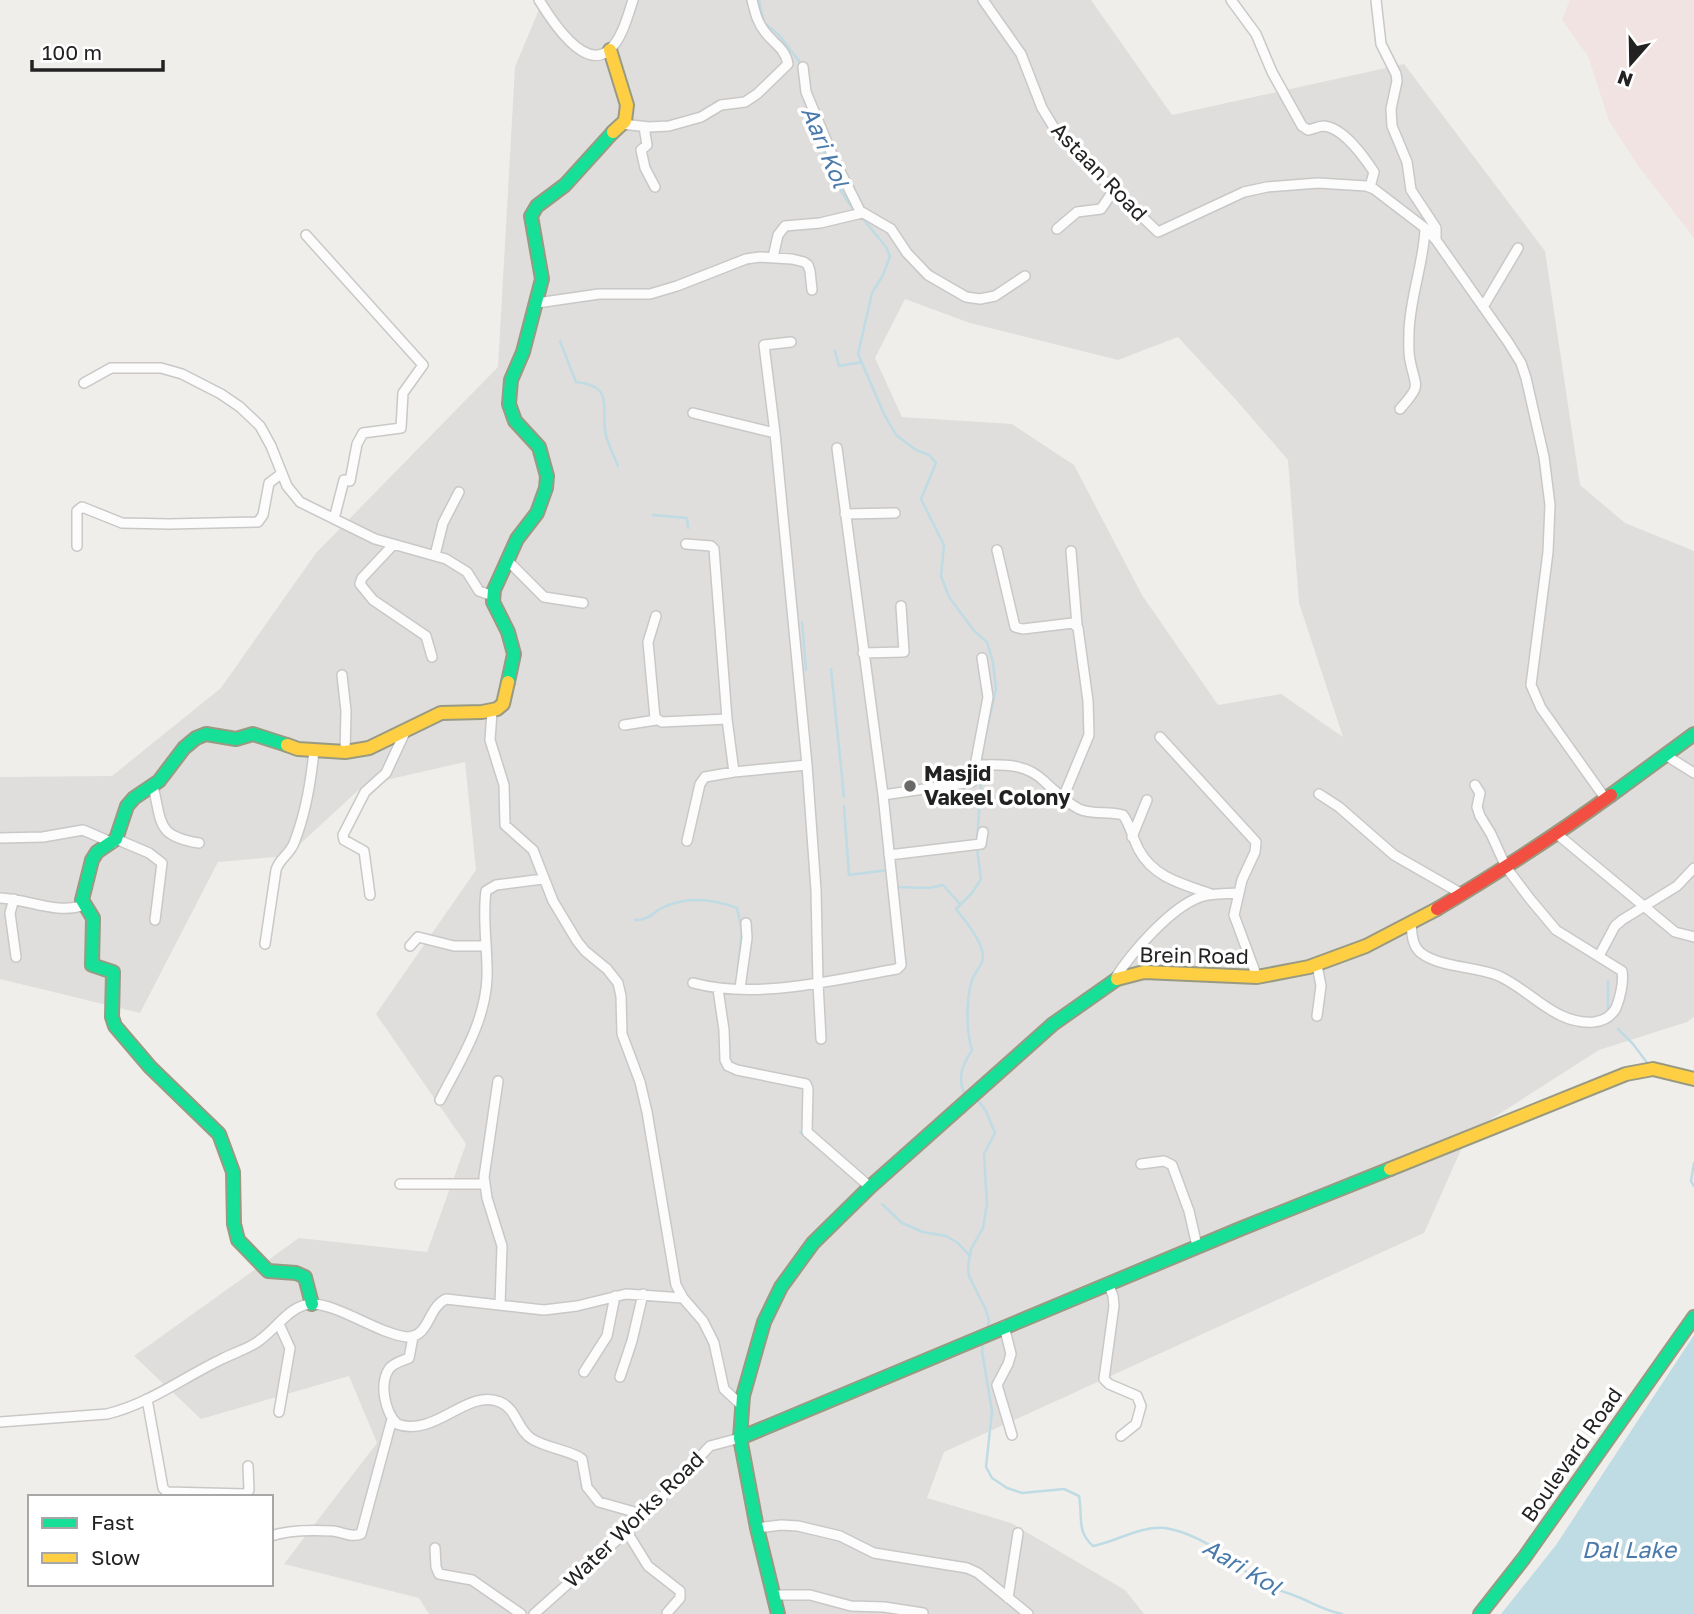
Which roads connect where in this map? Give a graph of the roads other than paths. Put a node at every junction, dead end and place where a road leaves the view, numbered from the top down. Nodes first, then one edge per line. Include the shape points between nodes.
1 (538, 0) edge
2 (633, 0) edge
3 (752, 0) edge
4 (983, 0) edge
5 (1231, 0) edge
6 (1376, 0) edge
7 (610, 50) junction
8 (803, 67) dead end
9 (622, 124) junction
10 (644, 127) junction
11 (655, 187) dead end
12 (1370, 187) junction
13 (1114, 190) junction
14 (858, 214) junction
15 (1425, 228) junction
16 (1056, 229) dead end
17 (306, 235) dead end
18 (1436, 240) junction
19 (1518, 248) dead end
20 (773, 257) junction
21 (1025, 276) dead end
22 (812, 290) dead end
23 (537, 303) junction
24 (1483, 307) junction
25 (791, 342) dead end
26 (84, 383) dead end
27 (1400, 409) dead end
28 (693, 413) dead end
29 (775, 433) junction
30 (837, 448) dead end
31 (281, 474) junction
32 (459, 492) dead end
33 (895, 513) dead end
34 (845, 514) junction
35 (334, 519) junction
36 (686, 544) dead end
37 (393, 545) junction
38 (77, 546) dead end
39 (997, 550) dead end
40 (1070, 551) dead end
41 (435, 555) junction
42 (508, 561) junction
43 (493, 596) junction
44 (583, 603) dead end
45 (901, 606) dead end
46 (656, 616) dead end
47 (1077, 625) junction
48 (863, 653) junction
49 (432, 657) dead end
50 (982, 658) dead end
51 (342, 675) dead end
52 (492, 712) junction
53 (727, 719) junction
54 (656, 720) junction
55 (624, 725) dead end
56 (406, 730) junction
57 (1694, 734) edge
58 (1160, 737) dead end
59 (314, 750) junction
60 (345, 752) junction
61 (1667, 756) junction
62 (807, 765) junction
63 (977, 765) junction
64 (734, 772) junction
65 (1694, 773) edge
66 (1475, 785) dead end
67 (153, 786) junction
68 (1319, 794) dead end
69 (883, 795) junction
70 (1063, 798) junction
71 (1605, 798) junction
72 (1147, 800) dead end
73 (983, 832) dead end
74 (1558, 834) junction
75 (1132, 837) junction
76 (0, 838) edge
77 (115, 841) junction
78 (687, 841) dead end
79 (199, 843) dead end
80 (889, 855) junction
81 (1506, 867) junction
82 (1694, 868) edge
83 (543, 879) junction
84 (1238, 893) junction
85 (1211, 894) junction
86 (1462, 894) junction
87 (370, 895) dead end
88 (0, 898) edge
89 (14, 899) junction
90 (84, 905) junction
91 (1644, 906) junction
92 (155, 920) dead end
93 (746, 923) dead end
94 (1410, 924) junction
95 (1694, 937) edge
96 (265, 944) dead end
97 (410, 946) dead end
98 (486, 946) junction
99 (1599, 956) junction
100 (16, 957) dead end
101 (1317, 964) junction
102 (1257, 977) junction
103 (1114, 980) junction
104 (693, 982) dead end
105 (818, 983) junction
106 (740, 988) junction
107 (718, 989) junction
108 (1317, 1016) dead end
109 (821, 1039) dead end
110 (1694, 1079) edge
111 (498, 1081) dead end
112 (440, 1100) dead end
113 (1141, 1164) dead end
114 (400, 1184) dead end
115 (485, 1184) junction
116 (870, 1187) junction
117 (1197, 1246) junction
118 (1108, 1283) junction
119 (643, 1294) junction
120 (615, 1296) junction
121 (683, 1298) junction
122 (312, 1304) junction
123 (500, 1305) junction
124 (1694, 1317) edge
125 (279, 1324) junction
126 (1004, 1326) junction
127 (413, 1337) junction
128 (584, 1372) dead end
129 (620, 1377) dead end
130 (147, 1399) junction
131 (741, 1405) junction
132 (279, 1412) dead end
133 (392, 1419) junction
134 (0, 1422) edge
135 (1012, 1435) dead end
136 (1121, 1436) dead end
137 (740, 1438) junction
138 (248, 1466) dead end
139 (645, 1514) junction
140 (757, 1528) junction
141 (627, 1532) junction
142 (1018, 1533) dead end
143 (273, 1535) edge
144 (435, 1548) dead end
145 (774, 1595) junction
146 (1008, 1598) junction
147 (667, 1613) edge
148 (923, 1613) edge
149 (521, 1614) edge
150 (534, 1614) edge
151 (778, 1614) edge
152 (1028, 1614) edge
153 (1480, 1614) edge

1 - 7 street via 576,48 593,55
2 - 7 street
3 - 10 street via 757,21 784,51 788,64 751,99 721,105 691,120
4 - 13 street, Astaan Road via 1021,54 1056,131
5 - 12 street via 1256,34 1302,126 1308,130 1327,127 1350,141 1374,172
6 - 18 street via 1381,44 1396,74 1392,126 1407,162 1413,196 1436,228
7 - 9 street via 627,105
8 - 14 street via 806,92
9 - 10 street
9 - 23 street via 565,185 533,211 531,222 542,271
10 - 11 street via 643,164
12 - 13 street, Astaan Road via 1318,183 1244,192 1158,232
12 - 15 street
13 - 16 street via 1101,209 1077,212
14 - 20 street via 785,226
14 - 21 street via 891,229 928,275 966,297 995,296
15 - 18 street
15 - 27 street via 1409,331 1410,362 1417,381
17 - 35 street via 423,365 403,393 401,428 363,432
18 - 24 street
19 - 24 street
20 - 22 street via 808,265
20 - 23 street via 746,259 650,294 599,293
23 - 42 street via 512,380 509,404 515,421 540,447 546,488 537,513
24 - 71 street via 1521,363 1550,495 1548,552 1531,685 1541,708
25 - 29 street via 764,345
26 - 31 street via 111,368 160,368 182,374 232,401 254,419
28 - 29 street
29 - 62 street
30 - 34 street
31 - 35 street via 300,502
31 - 38 street via 269,483 258,522 129,524 82,507 77,511
32 - 41 street via 443,523
33 - 34 street
34 - 48 street
35 - 37 street
36 - 53 street via 714,549
37 - 41 street
37 - 49 street via 360,584 373,600 426,636
39 - 47 street via 1015,627
40 - 47 street
41 - 43 street via 461,567 479,591
42 - 43 street
42 - 44 street via 544,597
43 - 52 street via 514,654 503,704
45 - 48 street via 904,652
46 - 54 street via 648,642
47 - 70 street via 1088,735
48 - 69 street
50 - 63 street via 988,697
51 - 60 street
52 - 56 street via 453,710
52 - 83 street via 490,740 504,785 505,823 533,850
53 - 54 street
53 - 64 street
54 - 55 street
56 - 60 street via 369,748
56 - 87 street via 386,773 363,795 343,835 364,851
57 - 61 street, Brein Road
58 - 84 street via 1254,838 1255,852
59 - 60 street
59 - 67 street via 288,747 257,735 231,739 206,734 184,748
59 - 96 street via 298,832 276,870
61 - 65 street
61 - 71 street, Brein Road
62 - 64 street
62 - 105 street
63 - 69 street via 970,783
63 - 70 street via 1025,768
64 - 78 street via 702,780
66 - 81 street via 1480,793 1478,812
67 - 77 street via 130,802
67 - 79 street via 167,833
68 - 86 street via 1394,855
69 - 80 street
70 - 75 street via 1083,811 1123,815
71 - 74 street, Brein Road
72 - 75 street
73 - 80 street via 976,845
74 - 81 street, Brein Road
74 - 91 street
75 - 85 street via 1157,872
76 - 77 street via 83,830
77 - 90 street via 92,860
77 - 92 street via 149,853 162,863
80 - 105 street via 901,965
81 - 86 street, Brein Road
81 - 99 street via 1556,930
82 - 91 street via 1677,886
83 - 98 street via 489,888
83 - 121 street via 577,941 620,986 622,1034 644,1096 671,1263
84 - 85 street
84 - 102 street via 1234,915
85 - 103 street via 1172,916 1144,941
86 - 94 street, Brein Road
88 - 89 street
89 - 90 street via 67,910
89 - 100 street via 10,918
90 - 122 street via 93,919 92,965 113,972 115,1026 219,1134 233,1172 234,1224 244,1249 268,1271 305,1276
91 - 95 street via 1675,932
91 - 99 street via 1615,926
93 - 106 street
94 - 99 street via 1414,943 1424,956 1500,976 1570,1020 1601,1021 1615,1009 1623,974
94 - 101 street, Brein Road
97 - 98 street via 418,937 454,946
98 - 112 street via 486,993 480,1020
101 - 102 street, Brein Road
101 - 108 street via 1321,986
102 - 103 street, Brein Road via 1144,972
103 - 116 street, Brein Road via 1053,1024
104 - 107 street
105 - 106 street
105 - 109 street
106 - 107 street
107 - 116 street via 728,1066 807,1084 807,1132
110 - 117 street via 1653,1069 1626,1074
111 - 115 street
113 - 117 street via 1164,1161 1172,1166
114 - 115 street
115 - 123 street via 502,1246
116 - 131 street, Brein Road via 813,1243 781,1287 764,1322
117 - 118 street
118 - 126 street
118 - 136 street via 1114,1306 1104,1379 1137,1396 1141,1406 1136,1424
119 - 120 street
119 - 121 street
119 - 129 street
120 - 123 street via 559,1309
120 - 128 street via 607,1336
121 - 131 street via 714,1343 724,1389
122 - 125 street
122 - 127 street
123 - 127 street via 446,1299 434,1309 424,1330
124 - 153 street, Boulevard Road
125 - 130 street via 249,1347
125 - 132 street via 290,1348
126 - 135 street via 1011,1354 997,1385
126 - 137 street
127 - 133 street via 409,1358 393,1365 387,1374 385,1395
130 - 134 street via 107,1415
130 - 138 street via 167,1492 246,1494
131 - 137 street, Brein Road
133 - 139 street via 403,1426 421,1427 471,1404 497,1401 508,1407 532,1440 582,1459 587,1487 599,1502
133 - 143 street via 361,1534 288,1531
137 - 139 street, Water Works Road via 709,1446
137 - 140 street, Brein Road
139 - 141 street, Water Works Road
140 - 145 street, Brein Road
140 - 146 street via 798,1526 840,1536 874,1553 967,1567
141 - 147 street via 648,1566 681,1593
141 - 150 street, Water Works Road
142 - 146 street
144 - 149 street via 439,1574 472,1580
145 - 148 street via 810,1595 851,1606
145 - 151 street, Brein Road
146 - 152 street

